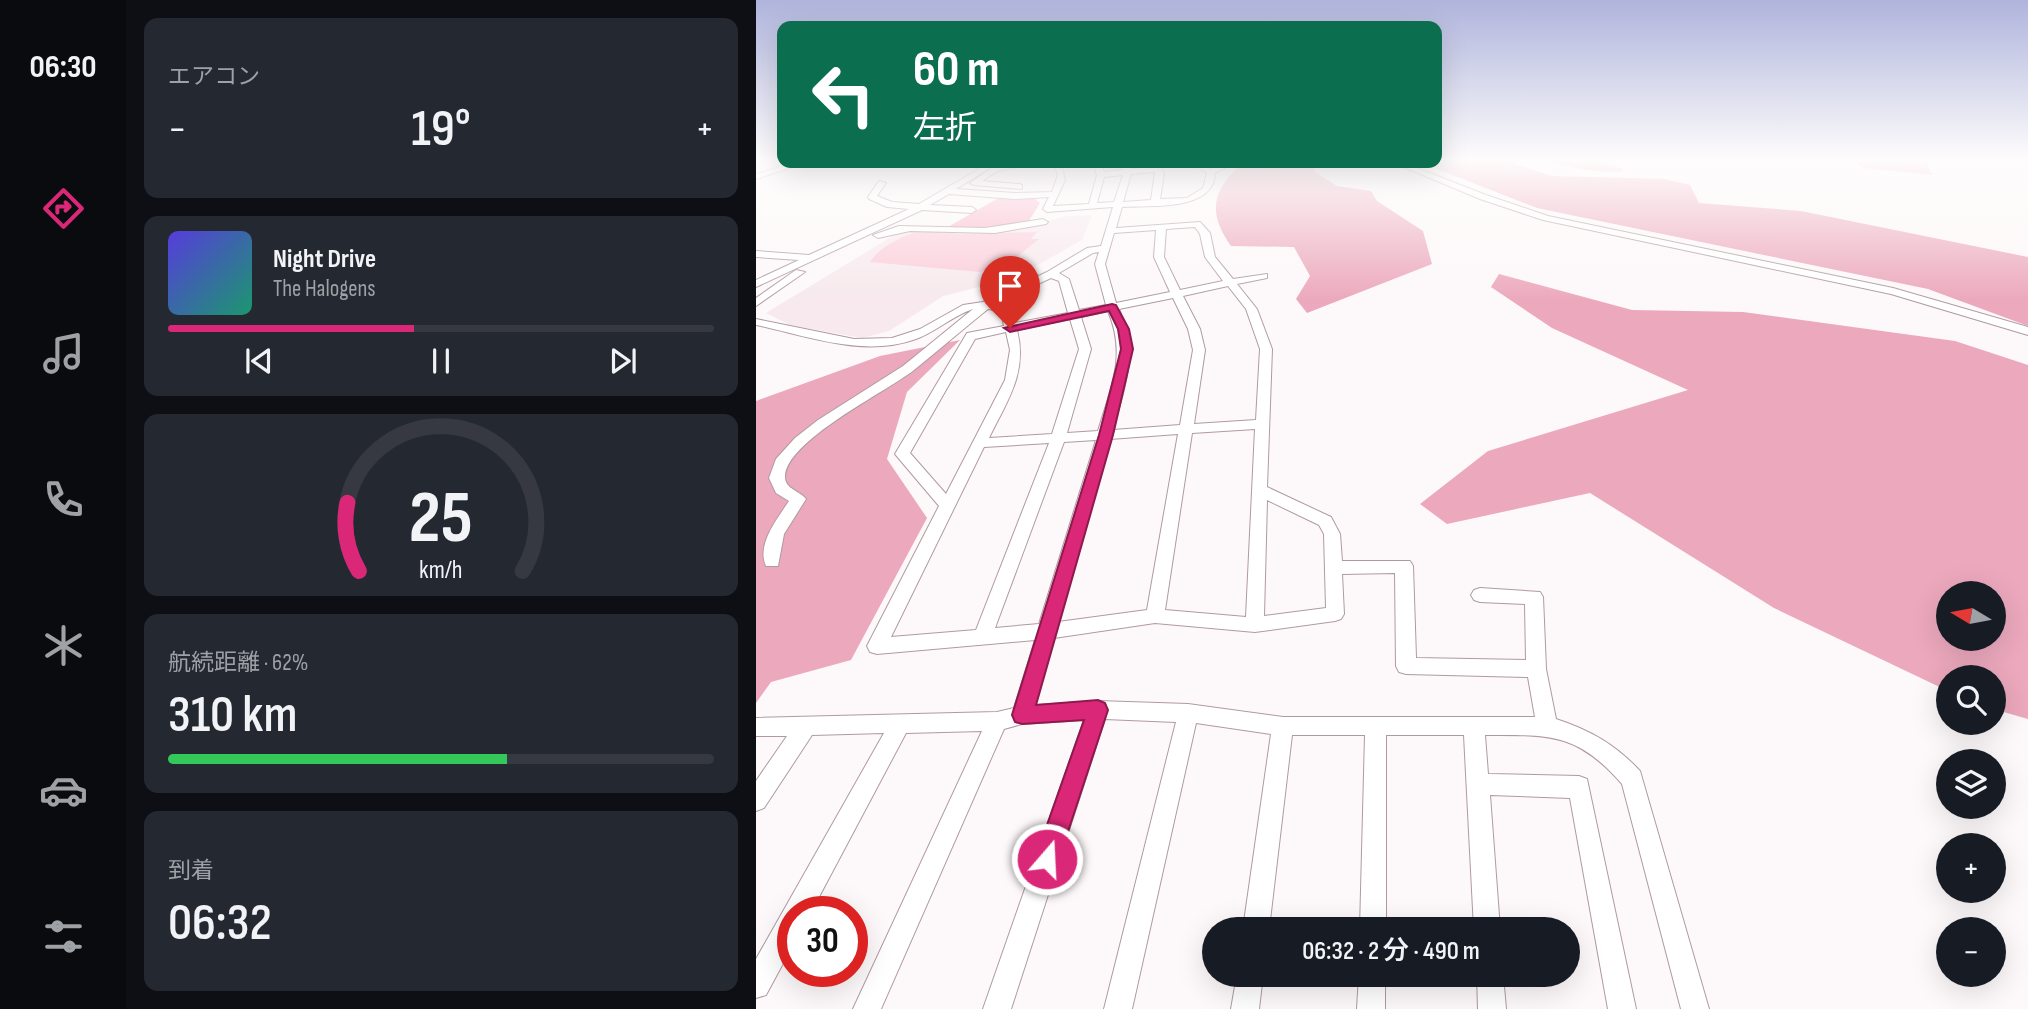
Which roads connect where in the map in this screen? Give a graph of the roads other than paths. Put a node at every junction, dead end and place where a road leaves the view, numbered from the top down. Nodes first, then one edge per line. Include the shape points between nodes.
1 (922, 206) edge
2 (923, 206) edge
3 (1048, 206) edge
4 (1091, 206) edge
5 (1118, 206) edge
6 (1510, 206) edge
7 (972, 210) dead end
8 (1043, 222) dead end
9 (1161, 227) junction
10 (1110, 232) junction
11 (1104, 247) junction
12 (756, 254) edge
13 (814, 259) junction
14 (1051, 274) junction
15 (1264, 276) dead end
16 (1231, 282) junction
17 (756, 284) edge
18 (1176, 293) junction
19 (756, 303) edge
20 (987, 304) junction
21 (1112, 307) junction
22 (1074, 315) junction
23 (756, 322) edge
24 (1010, 328) junction
25 (2028, 331) edge
26 (1262, 424) junction
27 (1184, 429) junction
28 (1106, 435) junction
29 (1058, 438) junction
30 (980, 443) junction
31 (1259, 490) junction
32 (948, 506) junction
33 (772, 562) dead end
34 (1333, 568) junction
35 (1480, 595) dead end
36 (1155, 616) junction
37 (1255, 625) junction
38 (1048, 631) junction
39 (983, 636) junction
40 (1536, 669) junction
41 (1098, 710) junction
42 (1188, 713) junction
43 (1022, 715) junction
44 (997, 721) junction
45 (901, 724) junction
46 (806, 726) junction
47 (1283, 726) junction
48 (1547, 726) junction
49 (756, 727) edge
50 (1376, 727) junction
51 (1474, 727) junction
52 (1478, 783) junction
53 (756, 800) edge
54 (806, 896) edge
55 (1258, 917) edge
56 (1373, 917) edge
57 (1486, 917) edge
58 (777, 948) edge
59 (756, 985) edge
60 (1248, 987) edge
61 (1372, 987) edge
62 (1491, 987) edge
63 (867, 1009) edge
64 (997, 1009) edge
65 (1118, 1009) edge
66 (1245, 1009) edge
67 (1371, 1009) edge
68 (1492, 1009) edge
69 (1622, 1009) edge
70 (1695, 1009) edge

1 - 13 street
2 - 7 street
3 - 4 street
5 - 10 street
6 - 25 street via 1546,218 1893,291
8 - 13 street via 1017,229 895,229
9 - 10 street
9 - 16 street via 1197,224 1205,233 1210,257
9 - 18 street via 1159,257
10 - 11 street
11 - 14 street via 1090,250
11 - 21 street via 1101,277
12 - 13 street
13 - 17 street
13 - 19 street
14 - 20 street
14 - 22 street via 1064,279
15 - 16 street
16 - 18 street
16 - 26 street via 1251,309 1266,349
18 - 21 street
18 - 27 street via 1199,350
20 - 23 street via 965,307 913,337 888,344 816,336
20 - 24 street via 1006,309
20 - 33 street via 906,369 807,435 783,459 777,478 781,489 798,499 776,534
21 - 22 street
21 - 28 street via 1124,329 1127,349
22 - 24 street
22 - 29 street via 1086,349
24 - 30 street via 1015,365
24 - 32 street via 971,336 902,454
26 - 27 street
26 - 31 street
27 - 28 street
27 - 36 street
28 - 29 street
28 - 38 street
29 - 30 street
29 - 39 street
30 - 32 street
31 - 34 street via 1325,521 1332,534
31 - 37 street
32 - 39 street via 877,646
34 - 37 street via 1335,614
34 - 40 street via 1404,566 1406,666
35 - 40 street via 1534,597
36 - 37 street
36 - 38 street
38 - 39 street
38 - 43 street
40 - 48 street
41 - 42 street
41 - 43 street
41 - 64 street
42 - 47 street
42 - 65 street
43 - 44 street
44 - 45 street
44 - 63 street
45 - 46 street
45 - 54 street
46 - 49 street
46 - 53 street
47 - 50 street
47 - 55 street
48 - 51 street
48 - 70 street via 1585,737 1611,754 1632,779
50 - 51 street
50 - 56 street
51 - 52 street
52 - 57 street
52 - 69 street via 1579,787
58 - 59 street
60 - 66 street
61 - 67 street
62 - 68 street

